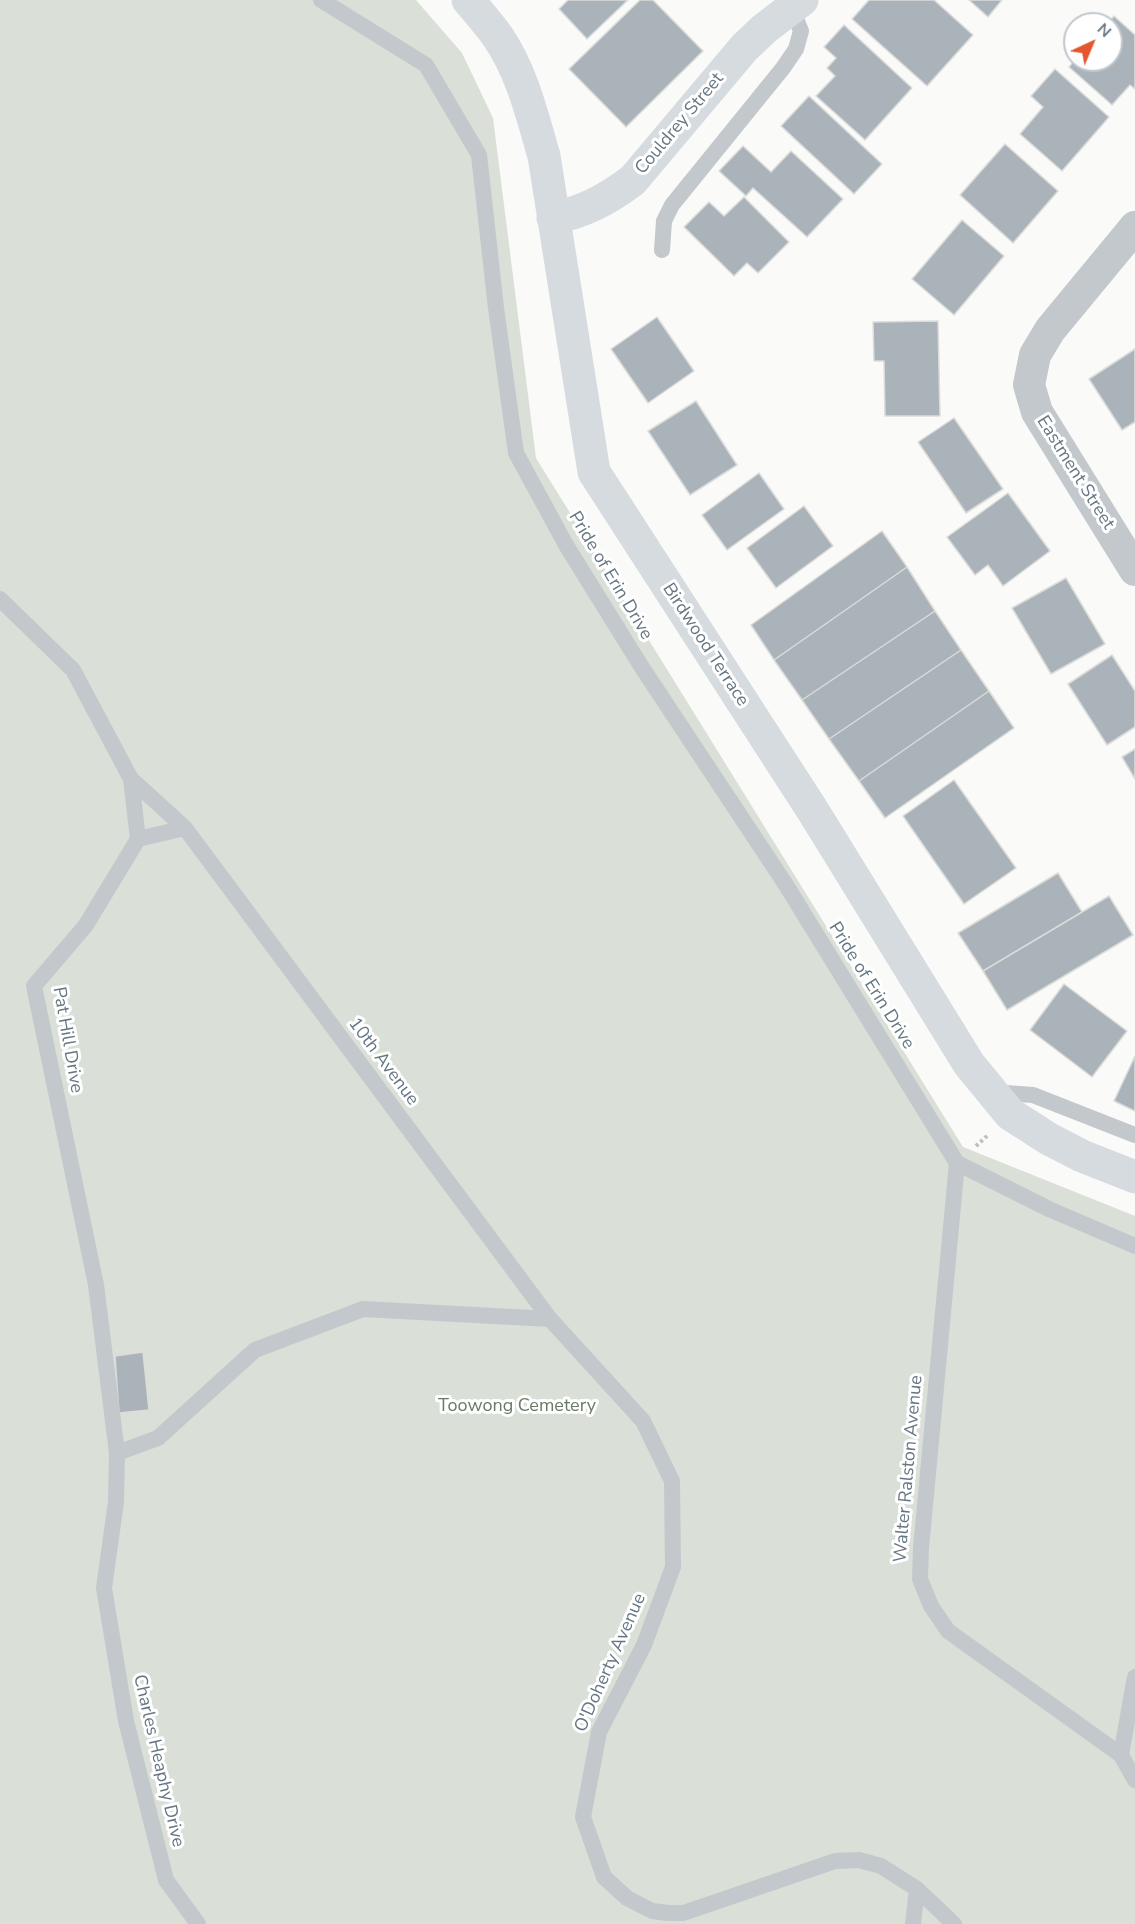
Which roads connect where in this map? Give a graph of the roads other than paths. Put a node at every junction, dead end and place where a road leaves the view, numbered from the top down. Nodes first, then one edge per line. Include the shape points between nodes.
1 (321, 0) edge
2 (468, 0) edge
3 (797, 4) edge
4 (553, 218) junction
5 (1135, 227) edge
6 (662, 250) dead end
7 (1135, 570) edge
8 (0, 599) edge
9 (131, 779) junction
10 (185, 828) junction
11 (138, 839) junction
12 (1001, 1103) junction
13 (1135, 1135) edge
14 (957, 1163) junction
15 (1135, 1177) edge
16 (1135, 1246) edge
17 (550, 1319) junction
18 (117, 1453) junction
19 (1135, 1677) edge
20 (1121, 1755) junction
21 (1135, 1780) edge
22 (916, 1889) junction
23 (198, 1924) edge
24 (913, 1924) edge
25 (954, 1924) edge

1 - 14 lane, Pride of Erin Drive via 426,65 479,155 516,453 566,545 641,666 786,885
2 - 4 main road, Birdwood Terrace via 499,38 518,75 544,156
3 - 4 main road, Couldrey Street via 744,48 633,180 591,207
3 - 6 lane, Couldrey Street via 801,31 796,49 672,205 664,221
4 - 12 main road, Birdwood Terrace via 594,472 813,811 969,1064
5 - 7 street, Eastment Street via 1050,330 1035,355 1029,386 1037,412
8 - 9 lane via 73,670
9 - 10 lane, 10th Avenue
9 - 11 lane
10 - 11 lane
10 - 17 lane, 10th Avenue
11 - 18 lane, Pat Hill Drive via 87,925 34,986 96,1285
12 - 13 lane via 1033,1095
12 - 15 main road, Birdwood Terrace via 1048,1139
14 - 16 lane
14 - 20 lane, Walter Ralston Avenue via 920,1579 931,1606 948,1631
17 - 18 lane via 363,1310 255,1350 158,1438
17 - 22 lane, O'Doherty Avenue via 643,1421 672,1481 673,1567 644,1645 599,1732 583,1817 604,1876 627,1898 652,1911 668,1913 683,1913 835,1861 859,1860 881,1866
18 - 23 lane, Charles Heaphy Drive via 117,1502 104,1588 126,1721 166,1880
19 - 20 lane
20 - 21 lane
22 - 24 lane
22 - 25 lane, O'Doherty Avenue

